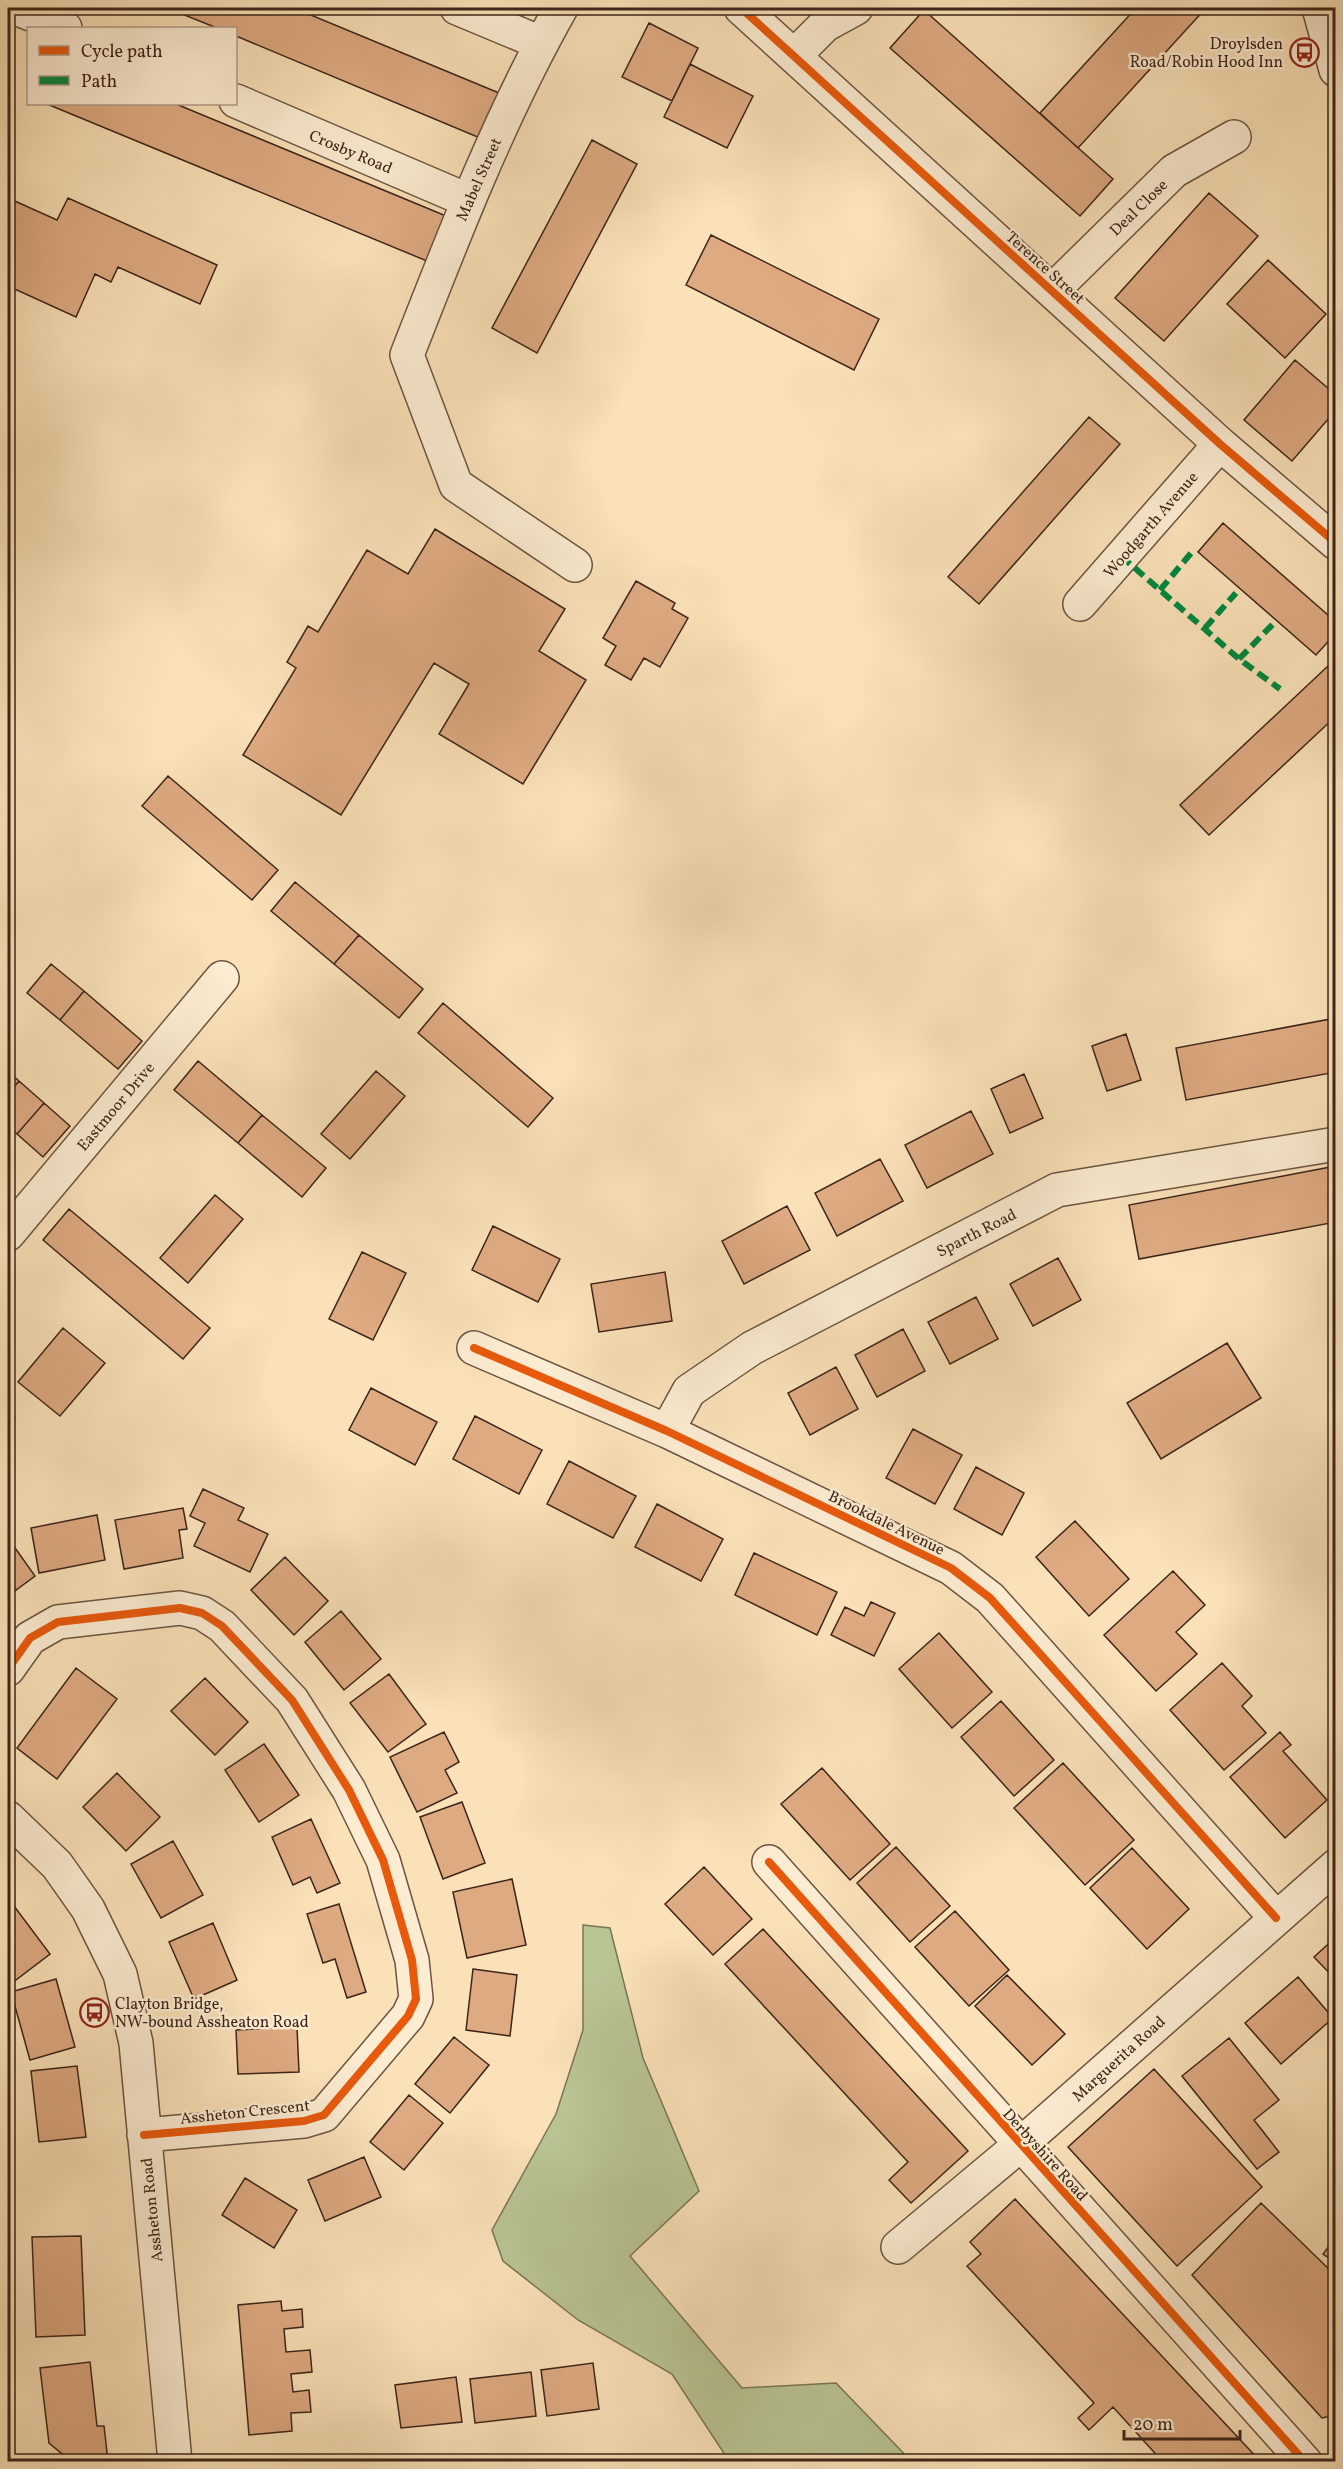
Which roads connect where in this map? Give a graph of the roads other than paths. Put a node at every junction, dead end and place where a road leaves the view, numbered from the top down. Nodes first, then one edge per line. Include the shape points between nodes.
1 (457, 8) edge
2 (561, 8) edge
3 (741, 8) edge
4 (856, 8) edge
5 (1319, 8) edge
6 (541, 43) junction
7 (794, 56) junction
8 (1335, 70) edge
9 (237, 101) edge
10 (1234, 137) dead end
11 (467, 200) junction
12 (1052, 291) junction
13 (1220, 444) junction
14 (1335, 543) edge
15 (575, 565) dead end
16 (1080, 604) dead end
17 (222, 978) dead end
18 (1335, 1144) edge
19 (8, 1234) edge
20 (474, 1348) dead end
21 (668, 1431) junction
22 (8, 1670) edge
23 (8, 1818) edge
24 (769, 1862) dead end
25 (1335, 1866) edge
26 (1276, 1918) junction
27 (144, 2135) junction
28 (1020, 2145) junction
29 (897, 2247) dead end
30 (175, 2462) edge
31 (1305, 2462) edge

1 - 6 street
2 - 6 street, Mabel Street
3 - 7 street, Terence Street
4 - 7 street via 825,25
5 - 8 street
6 - 11 street, Mabel Street
7 - 12 street, Terence Street
9 - 11 street, Crosby Road
10 - 12 street, Deal Close via 1174,171
11 - 15 street, Mabel Street via 407,355 456,485
12 - 13 street, Terence Street
13 - 14 street, Terence Street
13 - 16 street, Woodgarth Avenue
17 - 19 street, Eastmoor Drive
18 - 21 street, Sparth Road via 1057,1190 752,1348 689,1391
20 - 21 street, Brookdale Avenue
21 - 26 street, Brookdale Avenue via 951,1568 990,1598
22 - 27 street, Assheton Crescent via 30,1638 58,1622 180,1608 202,1613 222,1626 292,1700 349,1790 383,1860 412,1960 416,1999 408,2016 324,2115 304,2121
23 - 27 street, Assheton Road via 57,1865 88,1909 120,1974 136,2043
24 - 28 street, Derbyshire Road
25 - 26 street, Marguerita Road
26 - 28 street, Marguerita Road
27 - 30 street, Assheton Road
28 - 29 street, Marguerita Road
28 - 31 street, Derbyshire Road

